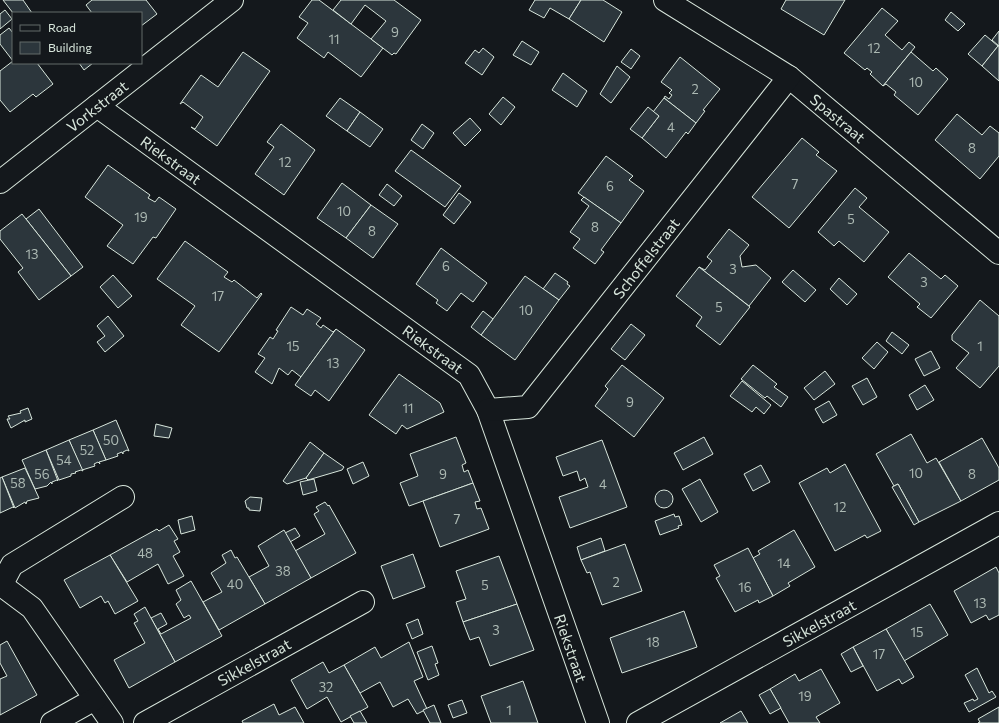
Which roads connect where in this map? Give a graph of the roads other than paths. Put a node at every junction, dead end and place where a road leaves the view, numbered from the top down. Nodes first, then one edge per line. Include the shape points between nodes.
1 (232, 0) edge
2 (666, 0) edge
3 (789, 77) junction
4 (96, 106) junction
5 (0, 182) edge
6 (999, 253) edge
7 (488, 410) junction
8 (123, 497) dead end
9 (999, 523) edge
10 (1, 584) edge
11 (363, 602) dead end
12 (95, 699) junction
13 (52, 723) edge
14 (112, 723) edge
15 (145, 723) edge
16 (598, 723) edge
17 (638, 723) edge

1 - 4 street, Vorkstraat
2 - 3 street, Spastraat
3 - 6 street, Spastraat
3 - 7 street, Schoffelstraat via 528,407
4 - 5 street, Vorkstraat
4 - 7 street, Riekstraat via 469,375
7 - 16 street, Riekstraat
8 - 10 street via 12,565
9 - 17 street, Sikkelstraat
10 - 12 street via 32,608
11 - 15 street, Sikkelstraat
12 - 13 street
12 - 14 street

